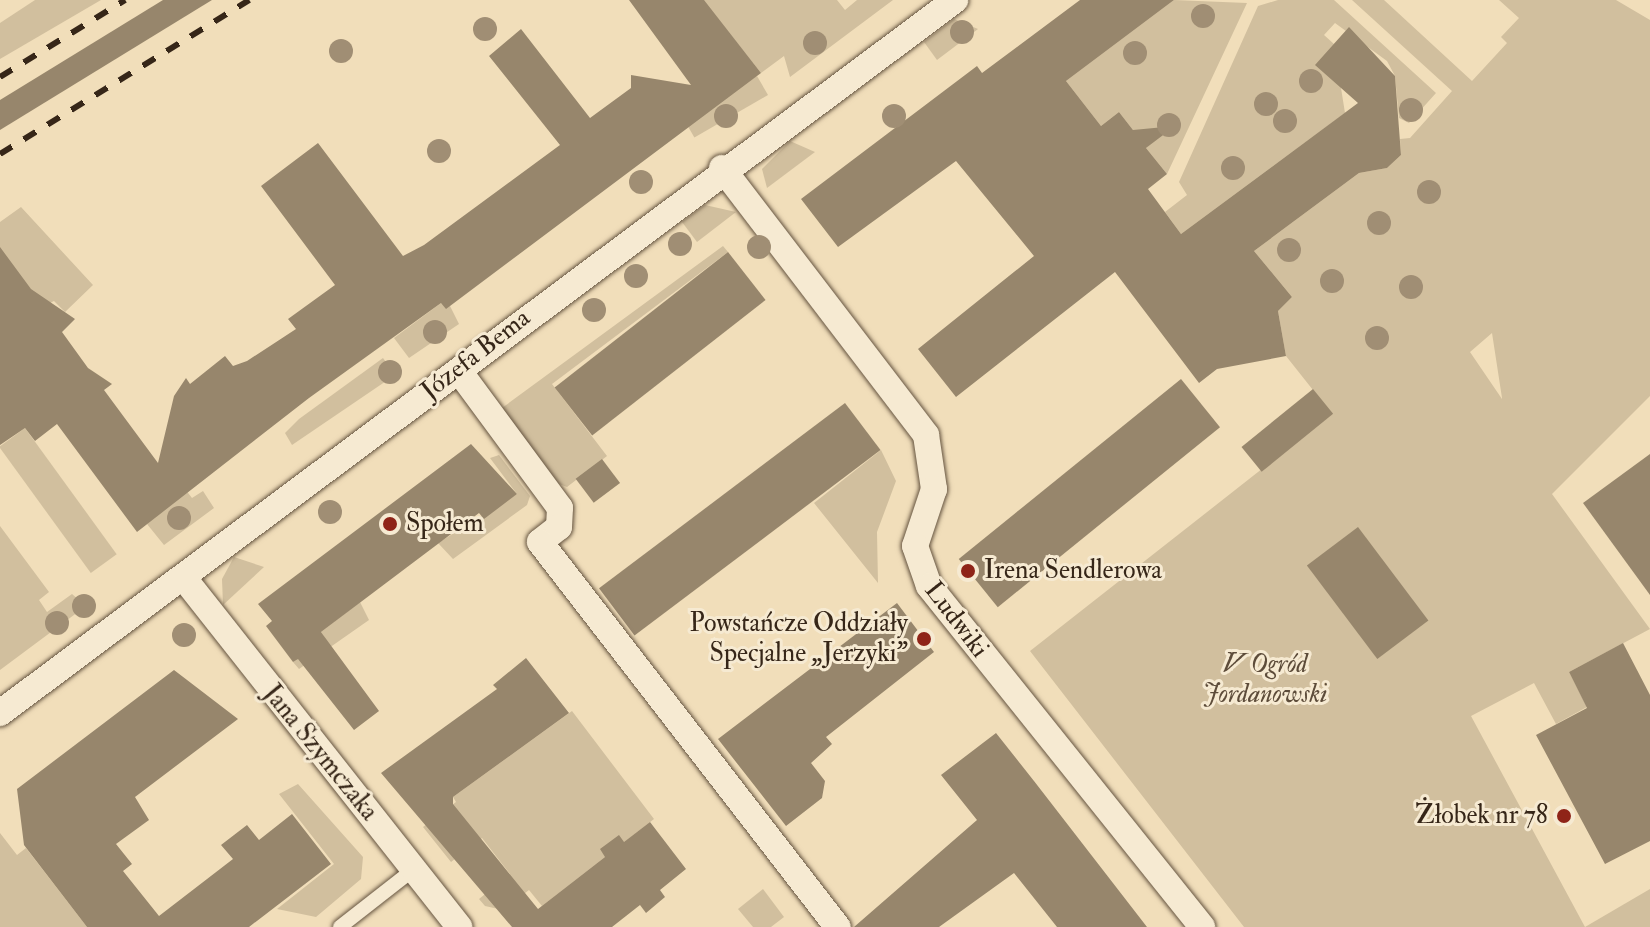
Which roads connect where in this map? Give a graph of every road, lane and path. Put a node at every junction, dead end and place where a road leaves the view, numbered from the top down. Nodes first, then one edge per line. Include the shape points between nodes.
1 (955, 0) edge
2 (722, 168) junction
3 (459, 371) junction
4 (183, 577) junction
5 (0, 713) edge
6 (414, 869) junction
7 (340, 927) edge
8 (459, 927) edge
9 (838, 927) edge
10 (1202, 927) edge

1 - 2 street, Józefa Bema
2 - 3 street, Józefa Bema
2 - 10 street, Ludwiki via 926,435 934,489 915,546 929,586
3 - 4 street, Józefa Bema
3 - 9 street via 560,508 559,527 540,542
4 - 5 street, Józefa Bema
4 - 6 street, Jana Szymczaka
6 - 7 lane
6 - 8 street, Jana Szymczaka

